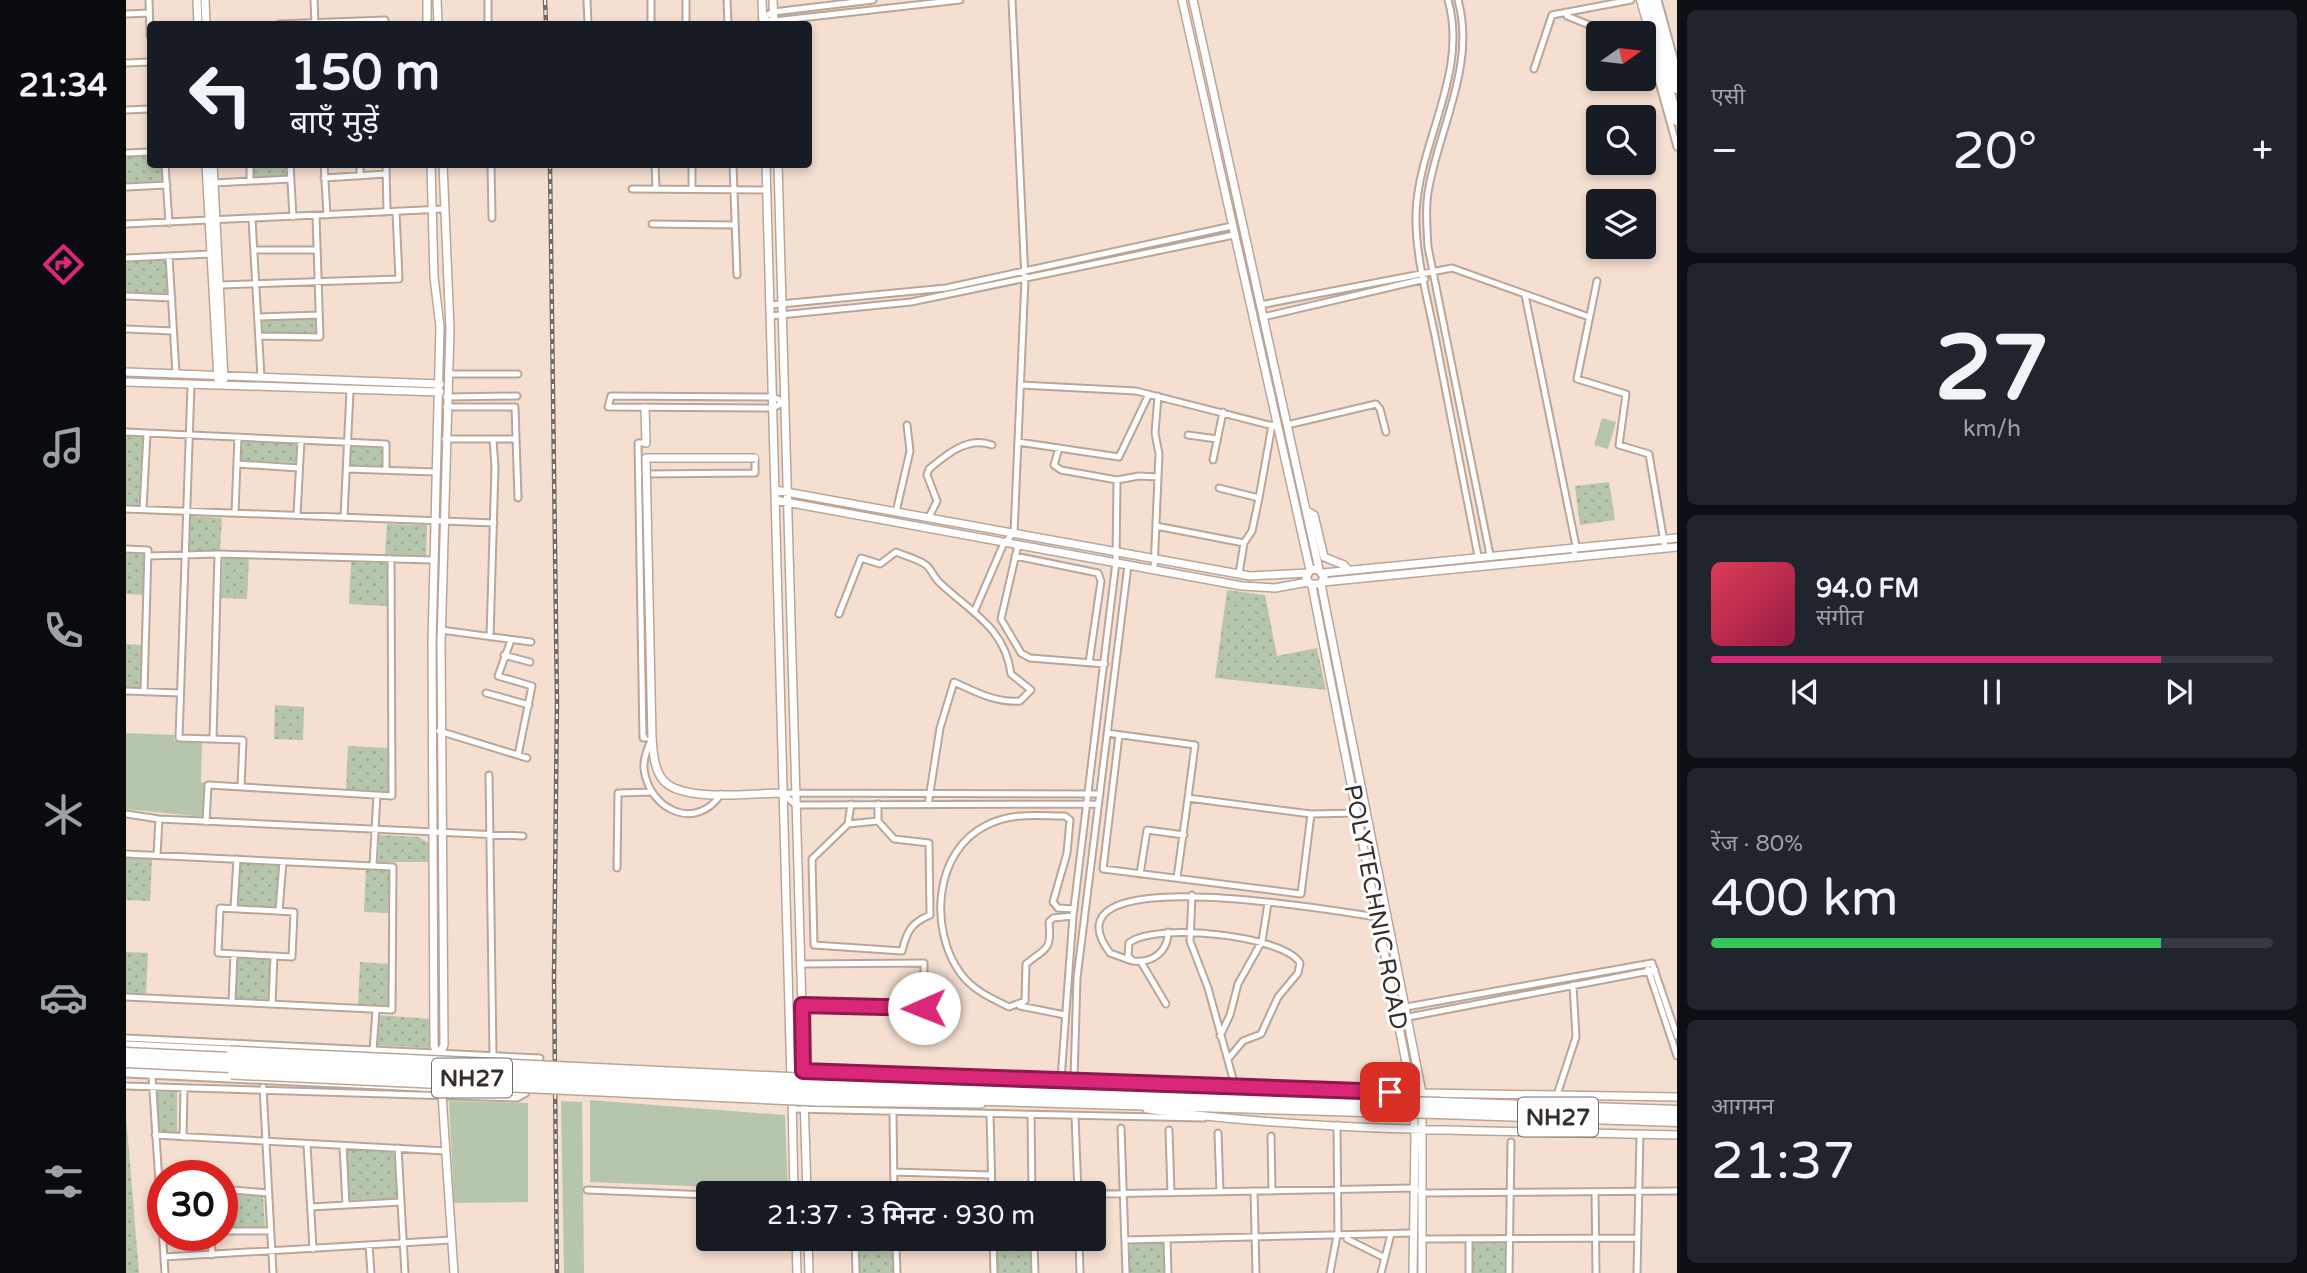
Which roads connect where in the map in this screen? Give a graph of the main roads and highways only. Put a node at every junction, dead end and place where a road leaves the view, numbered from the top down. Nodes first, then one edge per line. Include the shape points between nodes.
1 (1642, 0) edge
2 (1652, 0) edge
3 (1645, 21) edge
4 (1656, 63) edge
5 (1669, 93) edge
6 (1677, 120) edge
7 (126, 1053) edge
8 (126, 1062) edge
9 (818, 1090) junction
10 (848, 1092) junction
11 (1399, 1107) junction
12 (1439, 1108) junction
13 (1677, 1111) edge
14 (1677, 1121) edge

1 - 3 highway
2 - 5 highway
4 - 5 highway
5 - 6 highway
7 - 9 highway, NH27, bridge
8 - 9 highway, NH27, bridge
9 - 10 highway, NH27
9 - 10 highway
10 - 11 highway, NH27 via 1093,1104
10 - 11 highway, NH27 via 1128,1090
11 - 12 highway, NH27, bridge
12 - 13 highway, NH27
12 - 14 highway, NH27

